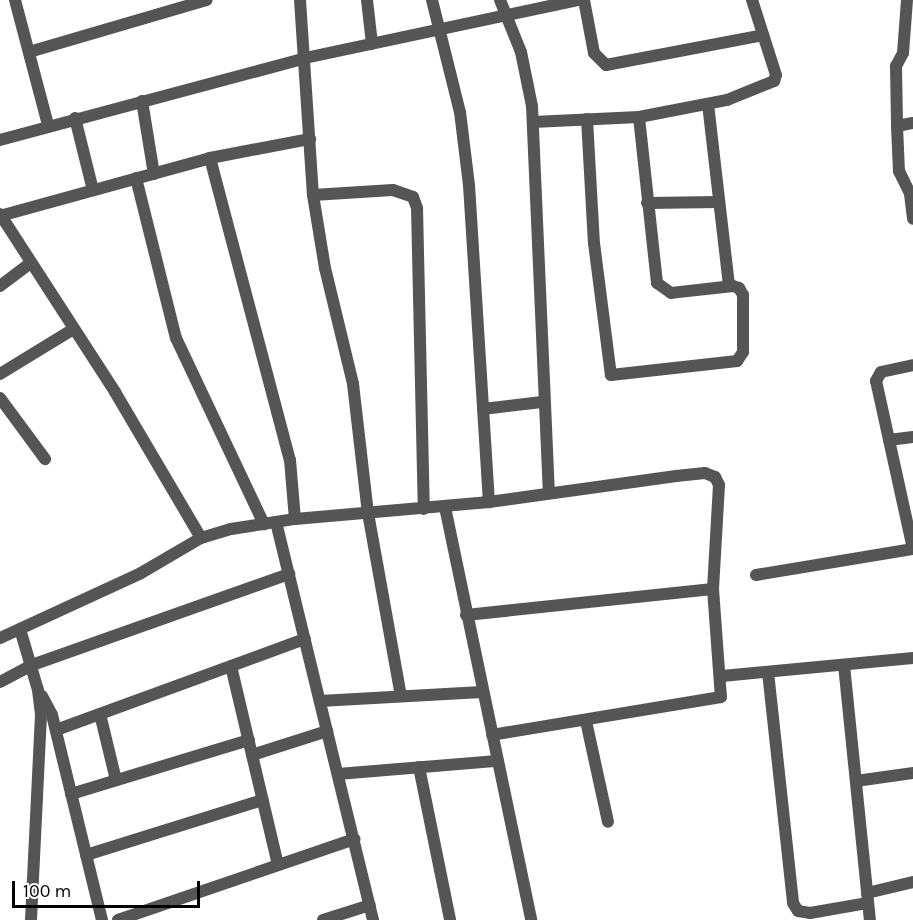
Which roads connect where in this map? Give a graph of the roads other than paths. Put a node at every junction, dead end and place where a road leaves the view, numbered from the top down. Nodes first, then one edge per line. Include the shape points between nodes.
1 (15, 0) edge
2 (207, 0) edge
3 (300, 0) edge
4 (366, 0) edge
5 (432, 0) edge
6 (500, 0) edge
7 (579, 0) edge
8 (584, 0) edge
9 (752, 0) edge
10 (907, 0) edge
11 (504, 16) junction
12 (440, 30) junction
13 (763, 35) junction
14 (372, 44) junction
15 (908, 51) edge
16 (29, 52) junction
17 (305, 58) junction
18 (142, 101) junction
19 (708, 104) junction
20 (639, 117) junction
21 (75, 118) junction
22 (587, 119) junction
23 (533, 122) junction
24 (913, 123) edge
25 (48, 125) junction
26 (897, 126) junction
27 (310, 139) junction
28 (0, 140) edge
29 (210, 158) junction
30 (154, 174) junction
31 (136, 178) junction
32 (908, 180) edge
33 (93, 190) junction
34 (313, 195) junction
35 (719, 202) junction
36 (647, 203) junction
37 (0, 215) edge
38 (913, 219) edge
39 (30, 263) junction
40 (0, 286) edge
41 (729, 286) junction
42 (72, 330) junction
43 (913, 365) edge
44 (0, 374) edge
45 (0, 398) edge
46 (542, 402) junction
47 (483, 409) junction
48 (913, 437) edge
49 (889, 440) junction
50 (45, 459) dead end
51 (549, 493) junction
52 (489, 502) junction
53 (445, 507) junction
54 (424, 509) junction
55 (368, 513) junction
56 (295, 519) junction
57 (270, 523) junction
58 (201, 538) junction
59 (913, 549) edge
60 (289, 574) junction
61 (756, 575) dead end
62 (713, 589) junction
63 (466, 615) junction
64 (20, 629) junction
65 (0, 638) edge
66 (305, 639) junction
67 (913, 658) edge
68 (32, 665) junction
69 (844, 665) junction
70 (231, 666) junction
71 (762, 672) junction
72 (726, 675) junction
73 (0, 682) edge
74 (38, 690) junction
75 (482, 692) junction
76 (400, 696) junction
77 (320, 701) junction
78 (100, 714) junction
79 (586, 720) junction
80 (56, 730) junction
81 (327, 731) junction
82 (492, 735) junction
83 (249, 741) junction
84 (252, 756) junction
85 (497, 761) junction
86 (419, 767) junction
87 (913, 773) edge
88 (338, 774) junction
89 (116, 780) junction
90 (856, 781) junction
91 (71, 794) junction
92 (263, 800) junction
93 (608, 822) dead end
94 (354, 839) junction
95 (87, 855) junction
96 (278, 865) junction
97 (913, 882) edge
98 (868, 898) junction
99 (370, 905) junction
100 (32, 920) edge
101 (102, 920) edge
102 (118, 920) edge
103 (323, 920) edge
104 (373, 920) edge
105 (450, 920) edge
106 (531, 920) edge
107 (870, 920) edge

1 - 16 street
2 - 16 street
3 - 17 street
4 - 14 street
5 - 12 street
6 - 11 street
7 - 11 street
8 - 13 street via 594,54 606,65
9 - 13 street
10 - 15 street
11 - 12 street
11 - 23 street via 521,52
12 - 14 street
12 - 47 street via 460,112 469,185
13 - 19 street via 774,81
14 - 17 street
15 - 26 street via 896,66
16 - 25 street
17 - 18 street
17 - 27 street
18 - 21 street
18 - 30 street
19 - 20 street
19 - 35 street
20 - 22 street
20 - 36 street
21 - 25 street
21 - 33 street
22 - 23 street
22 - 41 street via 594,243 611,375 737,361 743,352 743,295 740,288
23 - 46 street
24 - 26 street
25 - 28 street
26 - 32 street
27 - 29 street
27 - 34 street
29 - 30 street
29 - 56 street via 290,460
30 - 31 street
31 - 33 street
31 - 57 street via 165,301 188,371
32 - 38 street
33 - 37 street
34 - 54 street via 393,190 406,192 417,208
34 - 55 street via 325,268 353,384
35 - 36 street
35 - 41 street
36 - 41 street via 657,283 662,290 671,293
37 - 39 street
39 - 40 street
39 - 42 street
42 - 44 street
42 - 58 street via 129,414
43 - 49 street via 881,372 876,381
45 - 50 street
46 - 47 street
46 - 51 street
47 - 52 street
48 - 49 street
49 - 59 street
51 - 52 street
51 - 62 street via 705,473 715,477 719,485
52 - 53 street
53 - 54 street
53 - 63 street
54 - 55 street
55 - 56 street
55 - 76 street
56 - 57 street
57 - 58 street
57 - 60 street
58 - 64 street via 141,573
59 - 61 street
60 - 66 street
60 - 68 street
62 - 63 street
62 - 72 street
63 - 75 street
64 - 65 street
64 - 68 street
66 - 70 street
66 - 77 street
67 - 69 street
68 - 73 street
68 - 74 street
69 - 71 street
69 - 90 street
70 - 78 street
70 - 83 street
71 - 72 street
71 - 98 street via 793,903 798,911 810,913
72 - 79 street via 721,697 713,700
74 - 80 street
74 - 100 street via 41,715
75 - 76 street
75 - 82 street
76 - 77 street
77 - 81 street
78 - 80 street
78 - 89 street
79 - 82 street
79 - 93 street
80 - 91 street
81 - 84 street
81 - 88 street
82 - 85 street
83 - 84 street
83 - 89 street
84 - 92 street
85 - 86 street
85 - 106 street
86 - 88 street
86 - 105 street
87 - 90 street
88 - 94 street
89 - 91 street
90 - 98 street
91 - 95 street
92 - 95 street
92 - 96 street
94 - 96 street
94 - 99 street
95 - 101 street
96 - 102 street
97 - 98 street
98 - 107 street
99 - 103 street
99 - 104 street

